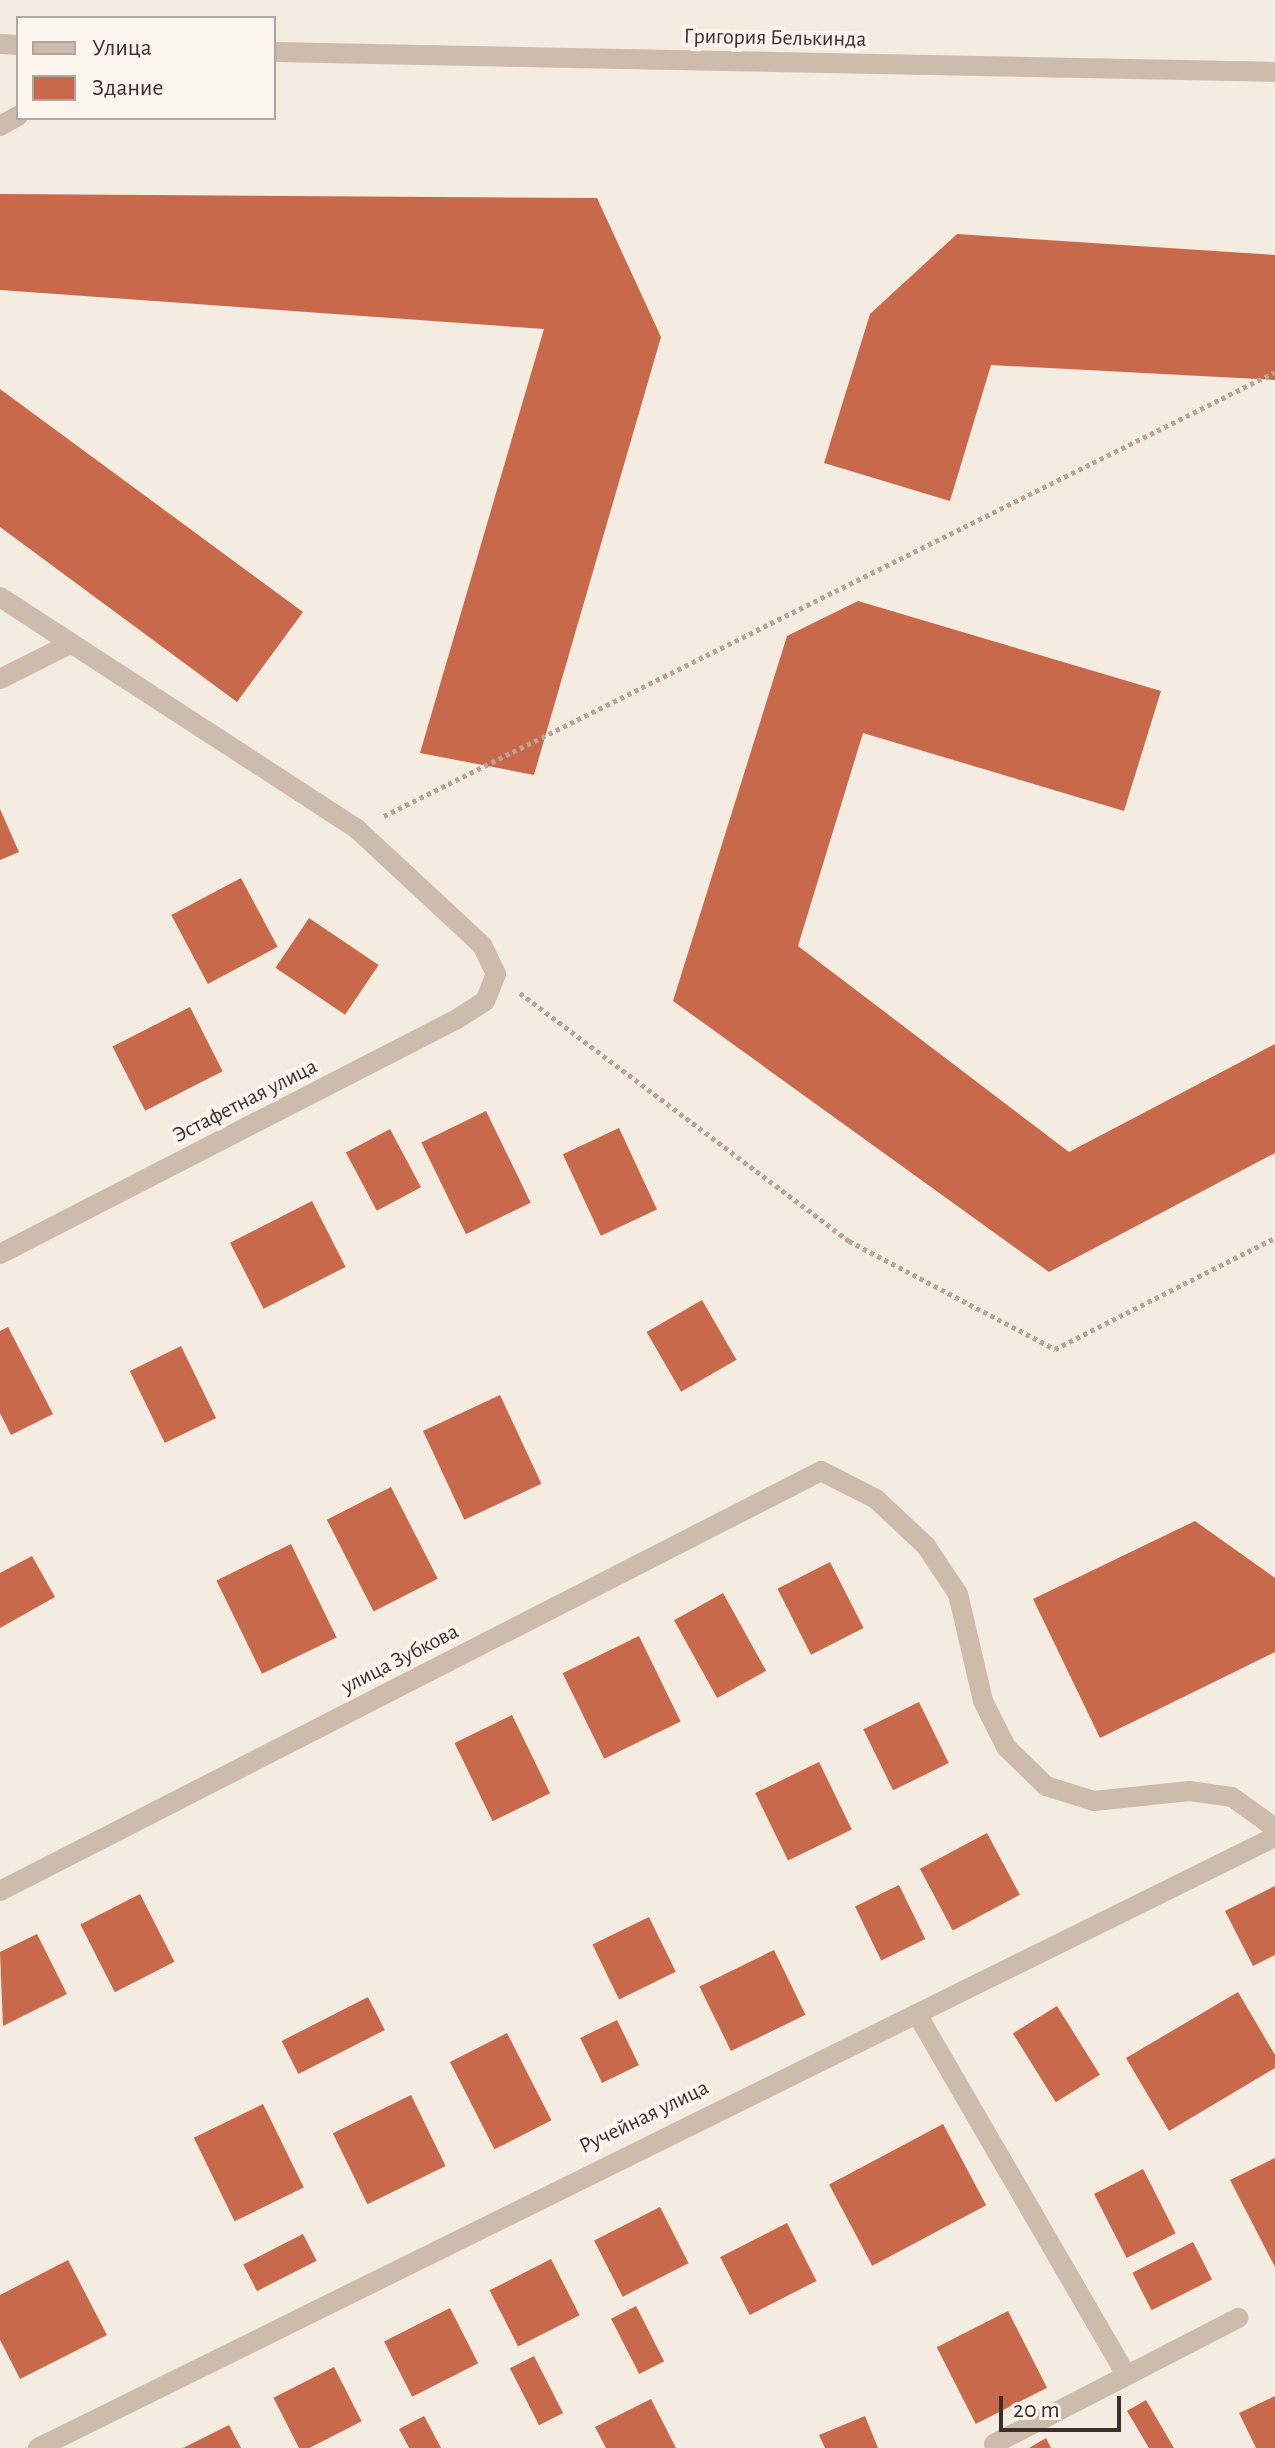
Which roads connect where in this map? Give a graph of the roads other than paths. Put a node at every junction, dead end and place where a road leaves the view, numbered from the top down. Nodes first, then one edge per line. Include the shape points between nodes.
1 (276, 52) edge
2 (1275, 72) edge
3 (0, 597) edge
4 (66, 646) junction
5 (0, 679) edge
6 (0, 1254) edge
7 (1275, 1828) edge
8 (1275, 1837) edge
9 (0, 1891) edge
10 (917, 2014) junction
11 (1238, 2318) dead end
12 (1126, 2375) junction
13 (994, 2444) dead end
14 (38, 2448) edge

1 - 2 street, Григория Белькинда
3 - 4 street
4 - 5 street
4 - 6 street, Эстафетная улица via 357,829 482,945 496,974 485,1001 457,1019
7 - 9 street, улица Зубкова via 1232,1797 1189,1791 1094,1801 1046,1786 1006,1747 983,1701 958,1594 926,1546 876,1499 821,1471
8 - 10 street, Ручейная улица
10 - 12 street
10 - 14 street, Ручейная улица
11 - 12 street
12 - 13 street

